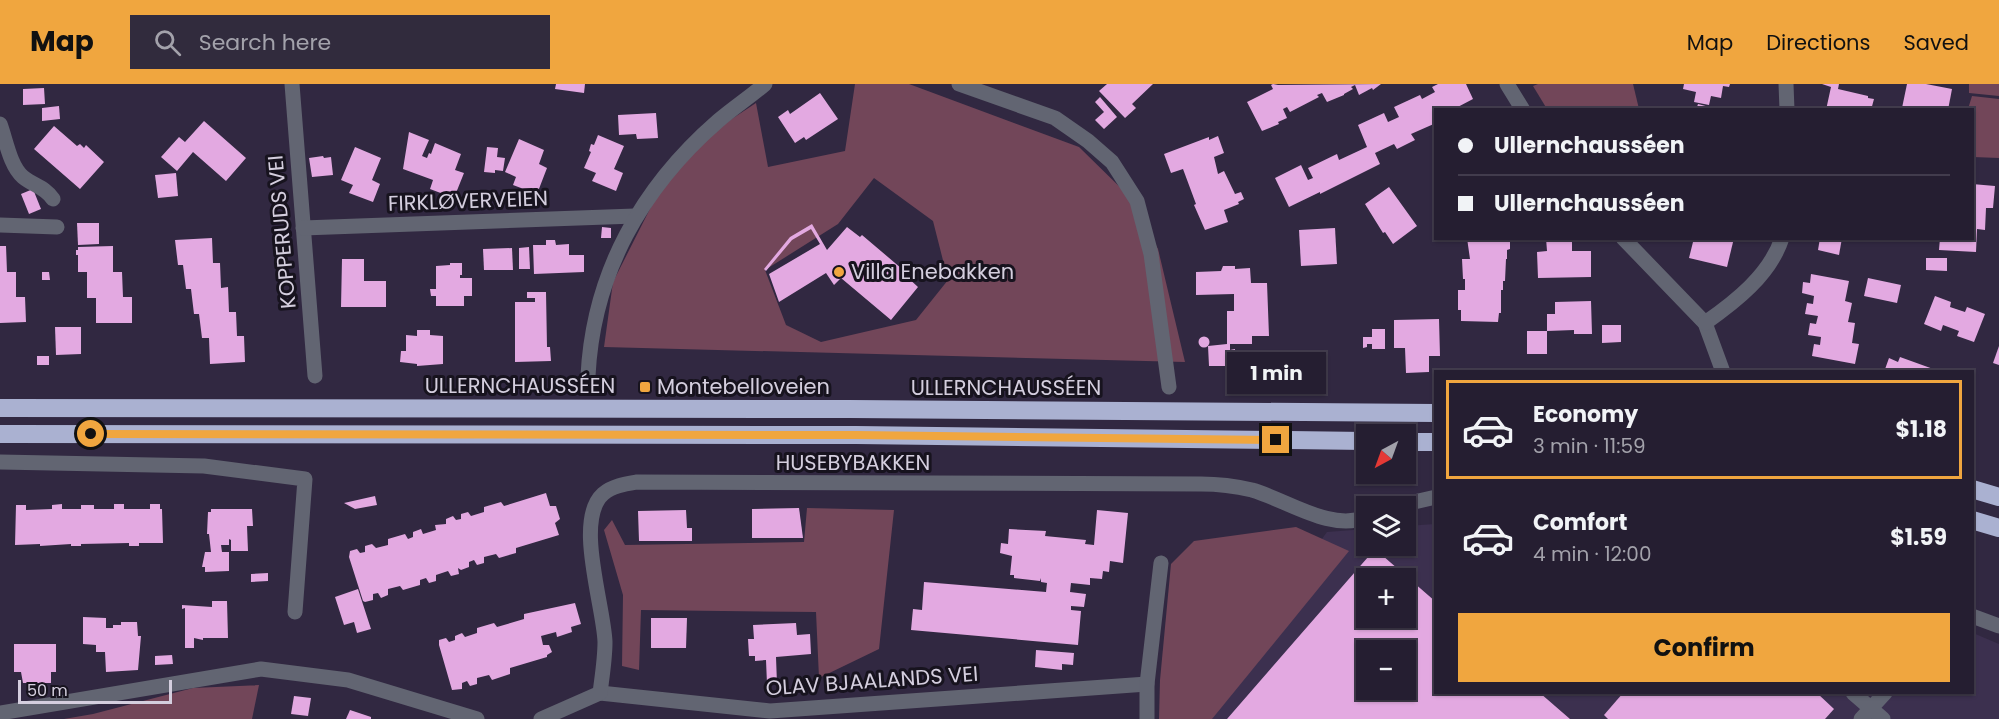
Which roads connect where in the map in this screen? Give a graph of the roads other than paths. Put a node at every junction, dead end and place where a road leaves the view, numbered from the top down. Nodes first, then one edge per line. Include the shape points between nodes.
1 (292, 84) edge
2 (765, 84) edge
3 (959, 84) edge
4 (1508, 84) edge
5 (1786, 84) edge
6 (1522, 108) edge
7 (1787, 108) edge
8 (0, 124) edge
9 (53, 199) dead end
10 (635, 216) junction
11 (0, 225) edge
12 (57, 227) dead end
13 (303, 228) junction
14 (1625, 240) edge
15 (1781, 240) edge
16 (1705, 323) junction
17 (1722, 370) edge
18 (315, 376) dead end
19 (588, 376) dead end
20 (1169, 387) dead end
21 (0, 408) edge
22 (1434, 413) edge
23 (0, 434) edge
24 (1356, 441) edge
25 (1416, 442) edge
26 (1434, 442) edge
27 (0, 462) edge
28 (1974, 490) edge
29 (1434, 496) edge
30 (1999, 497) edge
31 (1416, 501) edge
32 (1356, 520) edge
33 (1974, 521) edge
34 (1999, 528) edge
35 (1161, 562) dead end
36 (296, 612) dead end
37 (1974, 617) edge
38 (1999, 626) edge
39 (1147, 684) junction
40 (600, 693) junction
41 (1854, 694) edge
42 (1884, 694) edge
43 (0, 713) edge
44 (1866, 714) edge
45 (477, 719) edge
46 (541, 719) edge
47 (1147, 719) edge
48 (1883, 719) edge

1 - 13 street, KOPPERUDS VEI
2 - 10 street via 696,142 664,176
3 - 20 street via 1054,118 1112,162 1137,201 1151,254
4 - 6 street
5 - 7 street
8 - 9 street via 20,175 47,189
10 - 13 street, FIRKLØVERVEIEN
10 - 19 street via 598,303
11 - 12 street
13 - 18 street, KOPPERUDS VEI
14 - 16 street
15 - 16 street via 1759,277
16 - 17 street
21 - 22 highway, ULLERNCHAUSSÉEN
23 - 24 highway via 856,435
25 - 26 highway
27 - 36 street via 204,466 305,478
28 - 30 highway
29 - 31 street
32 - 40 street, HUSEBYBAKKEN via 1328,519 1254,491 1215,484 624,484 602,495 590,516 589,534 605,643
33 - 34 highway
35 - 39 street
37 - 38 street
39 - 40 street, OLAV BJAALANDS VEI via 770,711
39 - 47 street
40 - 46 street
41 - 44 street
42 - 44 street
43 - 45 street via 261,669 348,680
44 - 48 street

